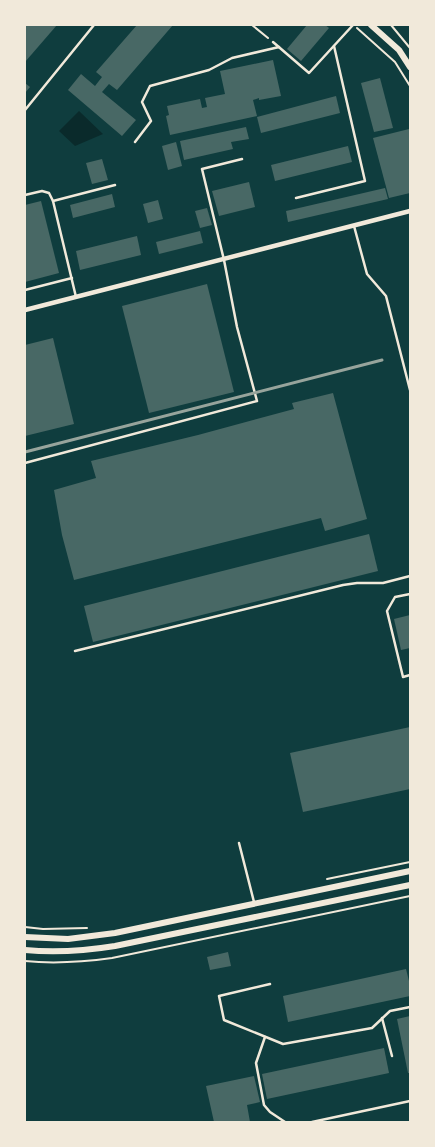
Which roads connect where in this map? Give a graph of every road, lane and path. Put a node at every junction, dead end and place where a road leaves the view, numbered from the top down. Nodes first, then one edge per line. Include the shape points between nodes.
1 (94, 25) edge
2 (252, 25) edge
3 (353, 25) edge
4 (371, 25) edge
5 (391, 25) edge
6 (273, 42) joint
7 (334, 46) junction
8 (279, 47) junction
9 (410, 48) edge
10 (410, 67) edge
11 (410, 86) edge
12 (25, 110) edge
13 (134, 142) dead end
14 (242, 159) dead end
15 (115, 185) dead end
16 (25, 195) edge
17 (296, 198) dead end
18 (53, 201) junction
19 (410, 211) edge
20 (354, 226) junction
21 (224, 260) junction
22 (72, 278) junction
23 (25, 290) edge
24 (76, 297) junction
25 (25, 310) edge
26 (410, 390) edge
27 (25, 463) edge
28 (410, 576) edge
29 (410, 594) edge
30 (76, 651) dead end
31 (410, 675) edge
32 (239, 843) dead end
33 (410, 862) edge
34 (410, 870) edge
35 (327, 879) dead end
36 (410, 885) edge
37 (410, 896) edge
38 (254, 903) junction
39 (25, 927) edge
40 (89, 928) dead end
41 (25, 937) edge
42 (25, 950) edge
43 (25, 961) edge
44 (270, 984) dead end
45 (410, 1007) edge
46 (382, 1018) junction
47 (265, 1037) junction
48 (392, 1056) dead end
49 (410, 1101) edge
50 (284, 1122) edge
51 (312, 1122) edge

1 - 12 lane
2 - 6 path
3 - 7 lane
3 - 11 path via 395,62
4 - 10 main road via 399,50
5 - 9 path
6 - 8 lane
7 - 8 lane via 309,73
7 - 17 lane via 365,181
8 - 13 lane via 232,58 209,70 150,86 142,102 151,121
14 - 21 lane via 202,169
15 - 18 lane
16 - 18 lane via 42,191 49,193
18 - 22 lane
19 - 20 street
20 - 21 street
20 - 26 lane via 367,274 386,296
21 - 24 street
21 - 27 lane via 237,327 257,401
22 - 23 lane
22 - 24 lane
24 - 25 street
28 - 30 lane via 383,583 342,585
29 - 31 lane via 395,597 387,611 403,677
32 - 38 lane
33 - 35 path
34 - 38 main road
36 - 42 main road via 107,948 83,952
37 - 43 path via 112,958 84,962
38 - 41 main road via 92,937
39 - 40 path
44 - 47 lane via 219,996 224,1020
45 - 46 lane via 390,1011
46 - 47 lane via 372,1028 283,1044
46 - 48 lane
47 - 50 lane via 256,1063 264,1105
49 - 51 lane

